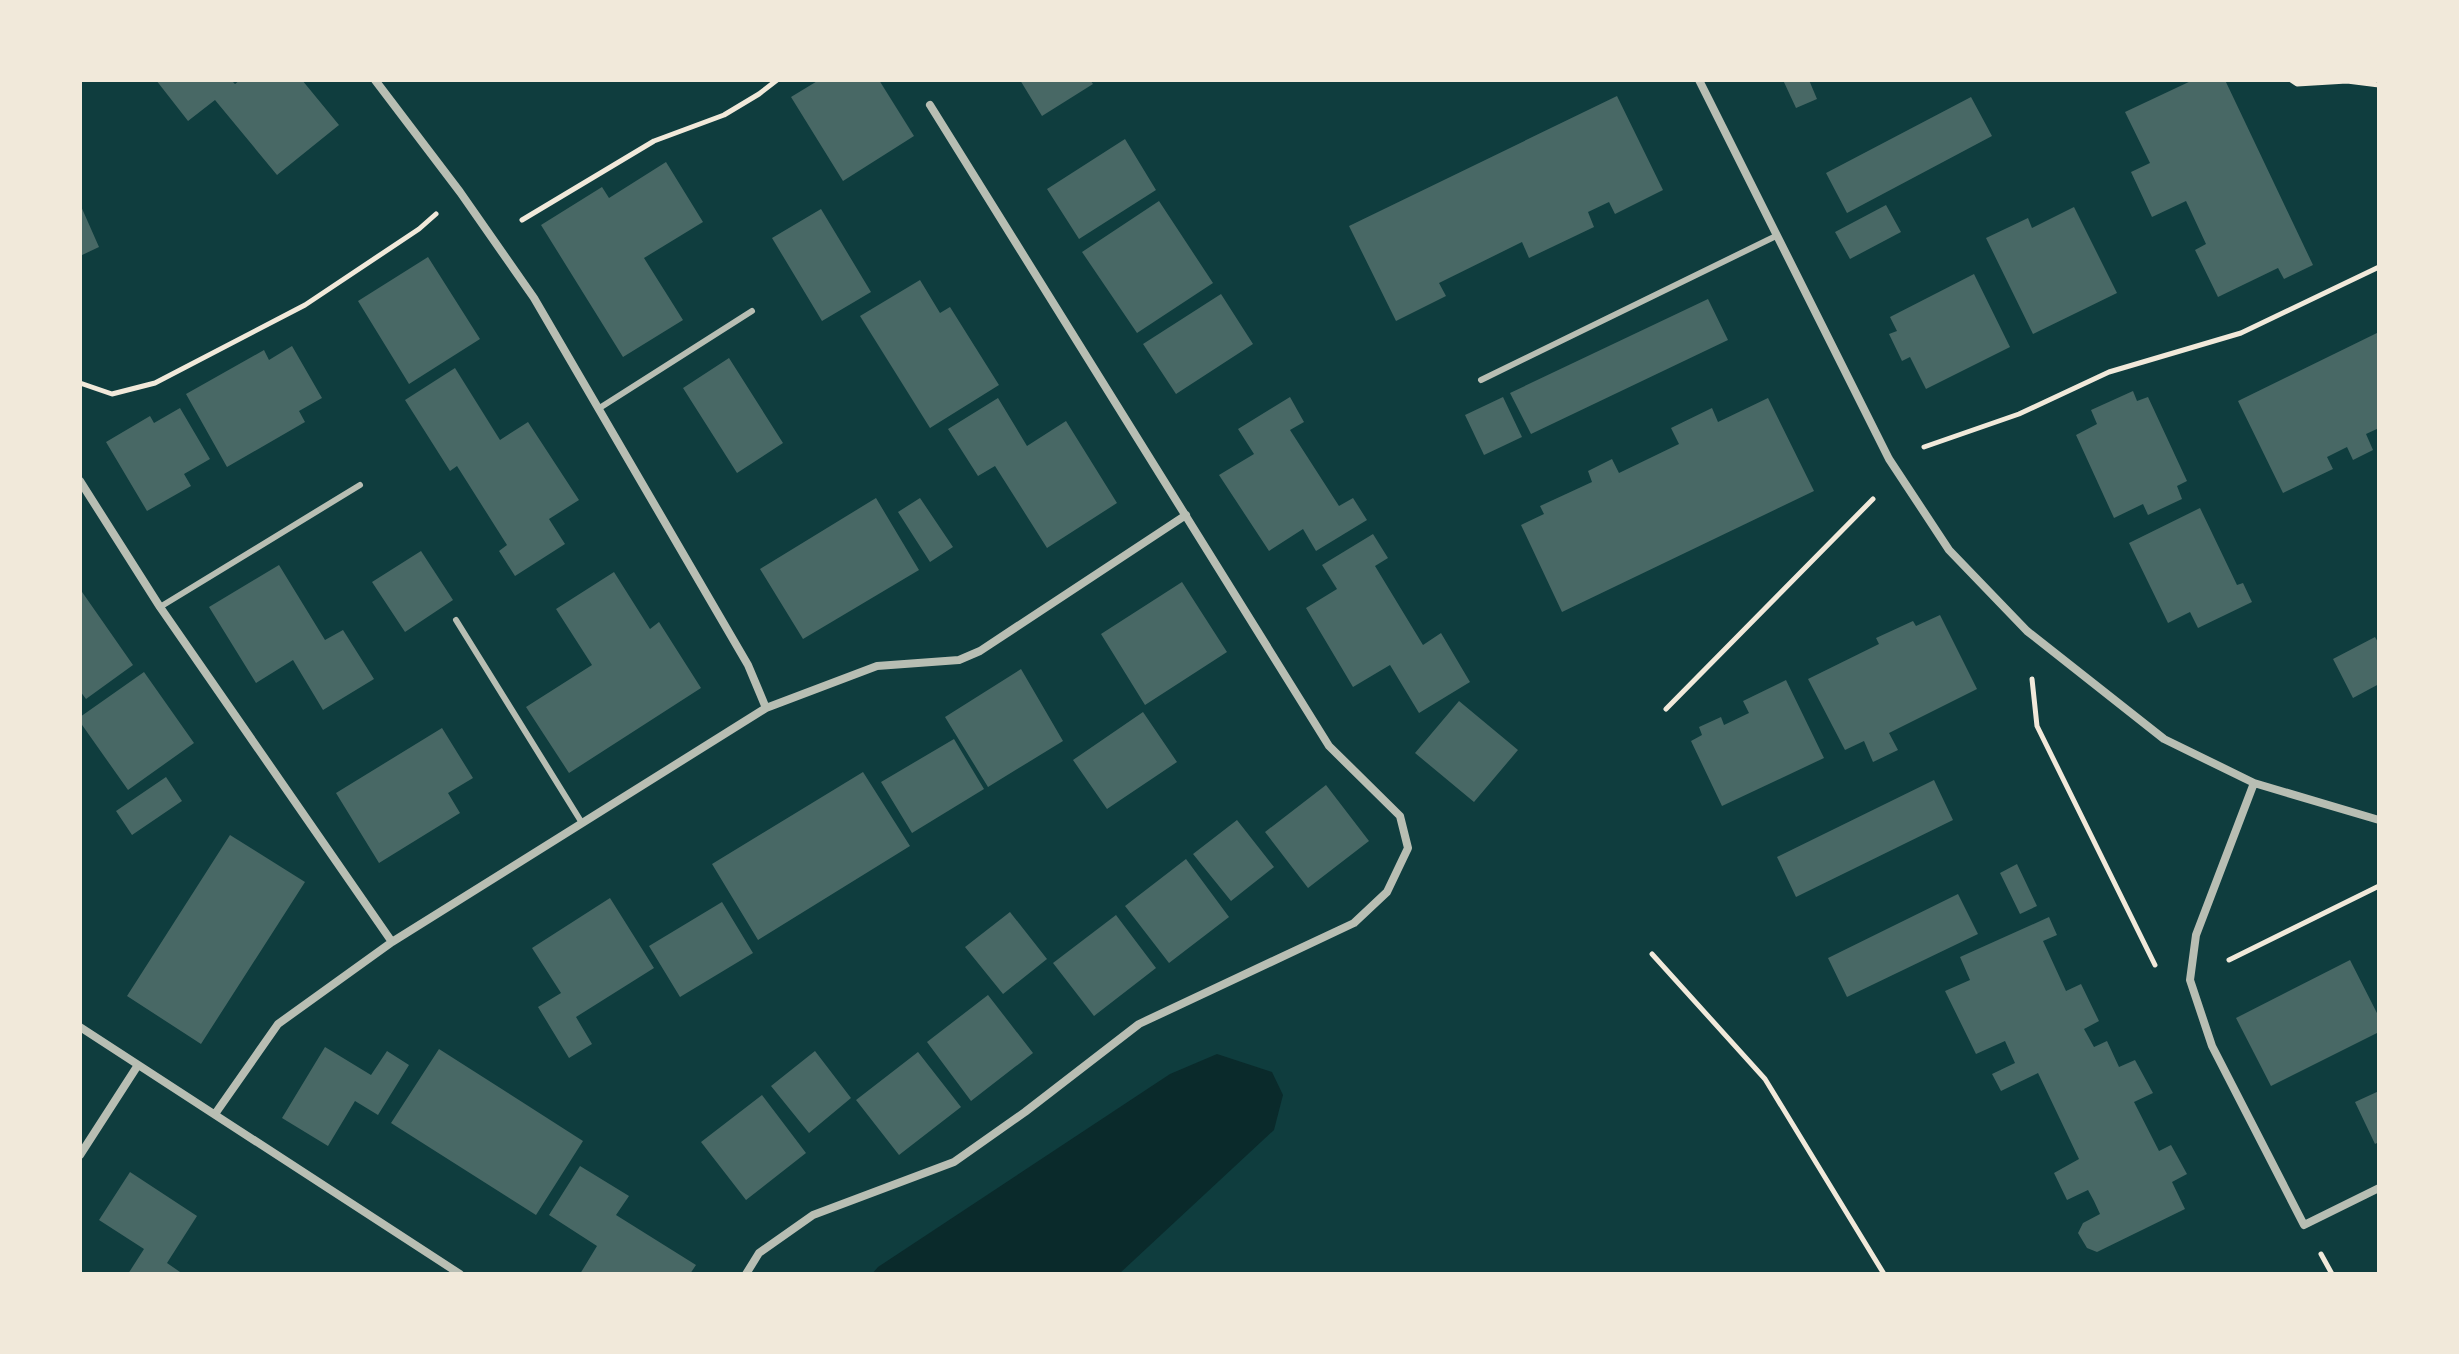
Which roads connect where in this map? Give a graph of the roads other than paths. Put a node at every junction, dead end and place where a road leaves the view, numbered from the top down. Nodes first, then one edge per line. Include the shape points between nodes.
1 (375, 80) edge
2 (1699, 80) edge
3 (930, 105) dead end
4 (1776, 236) junction
5 (752, 311) dead end
6 (1481, 380) dead end
7 (598, 409) junction
8 (80, 481) edge
9 (360, 485) dead end
10 (1186, 515) junction
11 (160, 607) junction
12 (456, 620) dead end
13 (766, 708) junction
14 (2254, 783) junction
15 (2379, 820) edge
16 (582, 823) junction
17 (392, 942) junction
18 (80, 1027) edge
19 (138, 1065) junction
20 (215, 1114) junction
21 (80, 1155) edge
22 (2379, 1188) edge
23 (460, 1274) edge
24 (746, 1274) edge

1 - 7 street via 534,298
2 - 4 street
3 - 10 street
4 - 6 lane
4 - 14 street via 1897,474 1949,550 2027,631 2164,739
5 - 7 lane
7 - 13 street via 748,665
8 - 11 street
9 - 11 lane
10 - 13 street via 980,651 959,660 877,666
10 - 24 street via 1329,746 1400,816 1408,848 1387,892 1354,923 1139,1024 954,1162 813,1215 759,1253
11 - 17 street
12 - 16 lane
13 - 16 street
14 - 15 street
14 - 22 street via 2196,935 2190,980 2212,1046 2304,1225
16 - 17 street
17 - 20 street via 278,1024
18 - 19 street
19 - 20 street
19 - 21 street
20 - 23 street

